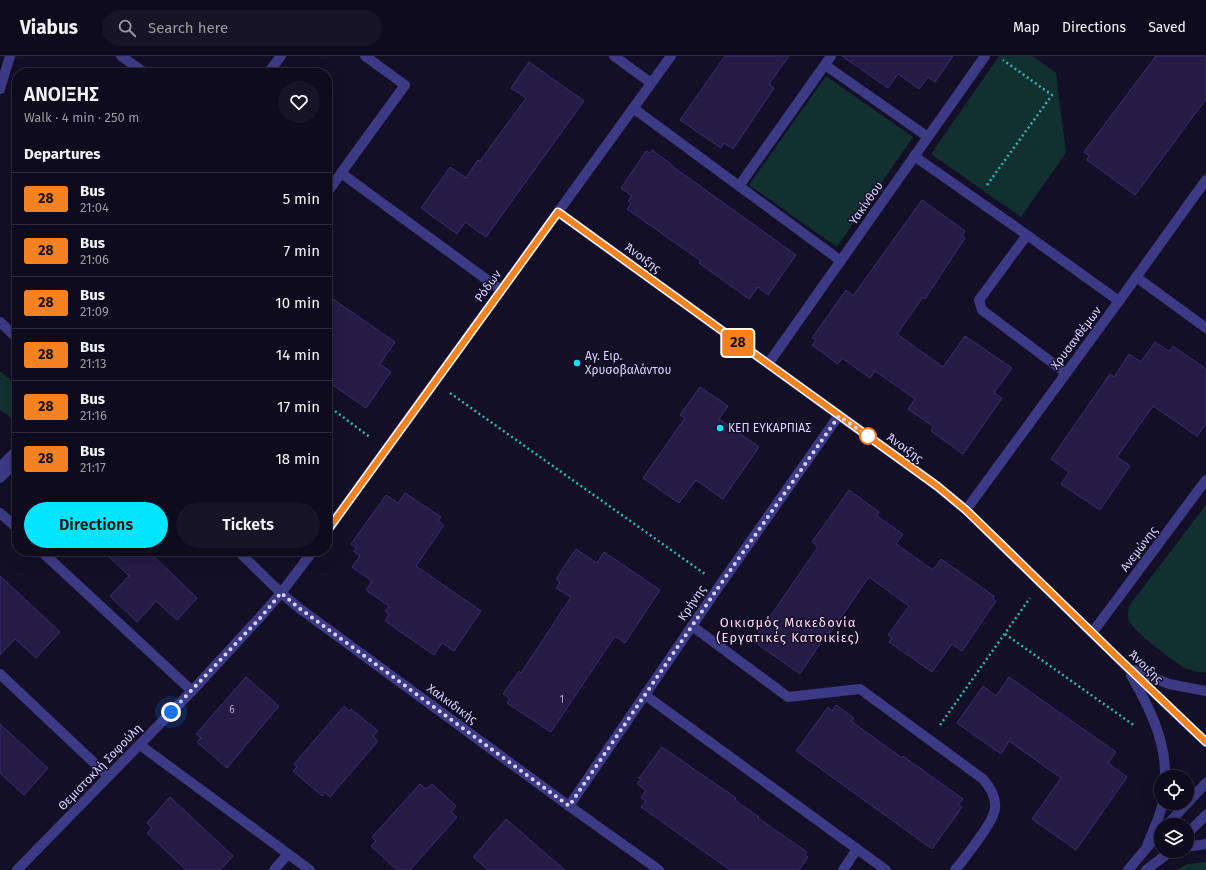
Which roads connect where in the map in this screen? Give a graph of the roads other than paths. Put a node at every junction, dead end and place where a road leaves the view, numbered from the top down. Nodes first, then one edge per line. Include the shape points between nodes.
1 (10, 56) edge
2 (121, 56) edge
3 (281, 56) edge
4 (365, 56) edge
5 (614, 56) edge
6 (671, 56) edge
7 (831, 56) edge
8 (985, 56) edge
9 (825, 65) junction
10 (138, 68) edge
11 (272, 68) edge
12 (651, 83) junction
13 (0, 89) edge
14 (633, 108) junction
15 (928, 137) junction
16 (914, 156) junction
17 (341, 173) junction
18 (1206, 180) edge
19 (332, 185) edge
20 (739, 186) junction
21 (558, 212) junction
22 (1027, 235) junction
23 (841, 261) junction
24 (1136, 277) junction
25 (501, 290) junction
26 (1119, 302) junction
27 (0, 322) edge
28 (1206, 328) edge
29 (12, 333) edge
30 (768, 364) junction
31 (1066, 373) junction
32 (839, 416) junction
33 (12, 455) edge
34 (12, 466) edge
35 (0, 467) edge
36 (0, 478) edge
37 (1206, 480) edge
38 (966, 510) junction
39 (0, 512) edge
40 (12, 523) edge
41 (332, 524) edge
42 (46, 556) edge
43 (243, 556) edge
44 (309, 556) edge
45 (281, 593) junction
46 (692, 626) junction
47 (1092, 633) junction
48 (1127, 666) junction
49 (0, 674) edge
50 (192, 691) junction
51 (1206, 691) edge
52 (645, 695) junction
53 (1206, 742) edge
54 (140, 745) junction
55 (1164, 770) edge
56 (108, 776) junction
57 (1206, 783) edge
58 (569, 806) junction
59 (1161, 810) edge
60 (1206, 815) edge
61 (1174, 818) edge
62 (1194, 827) edge
63 (1154, 839) edge
64 (1206, 844) edge
65 (1194, 846) edge
66 (1146, 848) junction
67 (857, 849) junction
68 (288, 854) junction
69 (1162, 858) edge
70 (17, 870) edge
71 (274, 870) edge
72 (310, 870) edge
73 (659, 870) edge
74 (843, 870) edge
75 (886, 870) edge
76 (955, 870) edge
77 (1128, 870) edge
78 (1146, 870) edge

1 - 13 street
2 - 10 street
3 - 11 street
4 - 17 street via 405,85
5 - 12 street
6 - 12 street, Ρόδων
7 - 9 street
8 - 15 street, Υακίνθου
9 - 15 street
9 - 20 street
12 - 14 street, Ρόδων
14 - 20 street
14 - 21 street, Ρόδων
15 - 16 street, Υακίνθου
16 - 22 street
16 - 23 street, Υακίνθου
17 - 19 street
17 - 25 street
18 - 24 street, Χρυσανθέμων
20 - 23 street
21 - 25 street, Ρόδων
21 - 30 street, Άνοιξης
22 - 26 street
22 - 31 street via 979,300 982,310
23 - 30 street, Υακίνθου
24 - 26 street, Χρυσανθέμων
24 - 28 street
25 - 41 street, Ρόδων
26 - 31 street, Χρυσανθέμων
27 - 29 street
30 - 32 street, Άνοιξης
31 - 38 street, Χρυσανθέμων
32 - 38 street, Άνοιξης via 937,486
32 - 46 street, Κρήνης
33 - 35 street
34 - 36 street
37 - 47 street, Ανεμώνης
38 - 47 street, Άνοιξης
39 - 40 street
42 - 50 street
43 - 45 street, Χαλκιδικής
44 - 45 street
45 - 50 street, Θεμιστοκλή Σοφούλη
45 - 58 street, Χαλκιδικής
46 - 52 street, Κρήνης
46 - 76 street via 788,697 860,689 983,779 995,799 995,812 990,823
47 - 48 street, Άνοιξης
48 - 51 street via 1169,684
48 - 53 street, Άνοιξης
48 - 55 street via 1153,718 1162,746
49 - 56 street
50 - 54 street, Θεμιστοκλή Σοφούλη
52 - 58 street, Κρήνης
52 - 67 street
54 - 56 street, Θεμιστοκλή Σοφούλη
54 - 68 street
56 - 70 street, Θεμιστοκλή Σοφούλη
57 - 61 street
58 - 73 street, Χαλκιδικής
59 - 66 street
60 - 62 street
63 - 66 street
64 - 65 street
66 - 77 street
67 - 74 street
67 - 75 street
68 - 71 street
68 - 72 street
69 - 78 street

